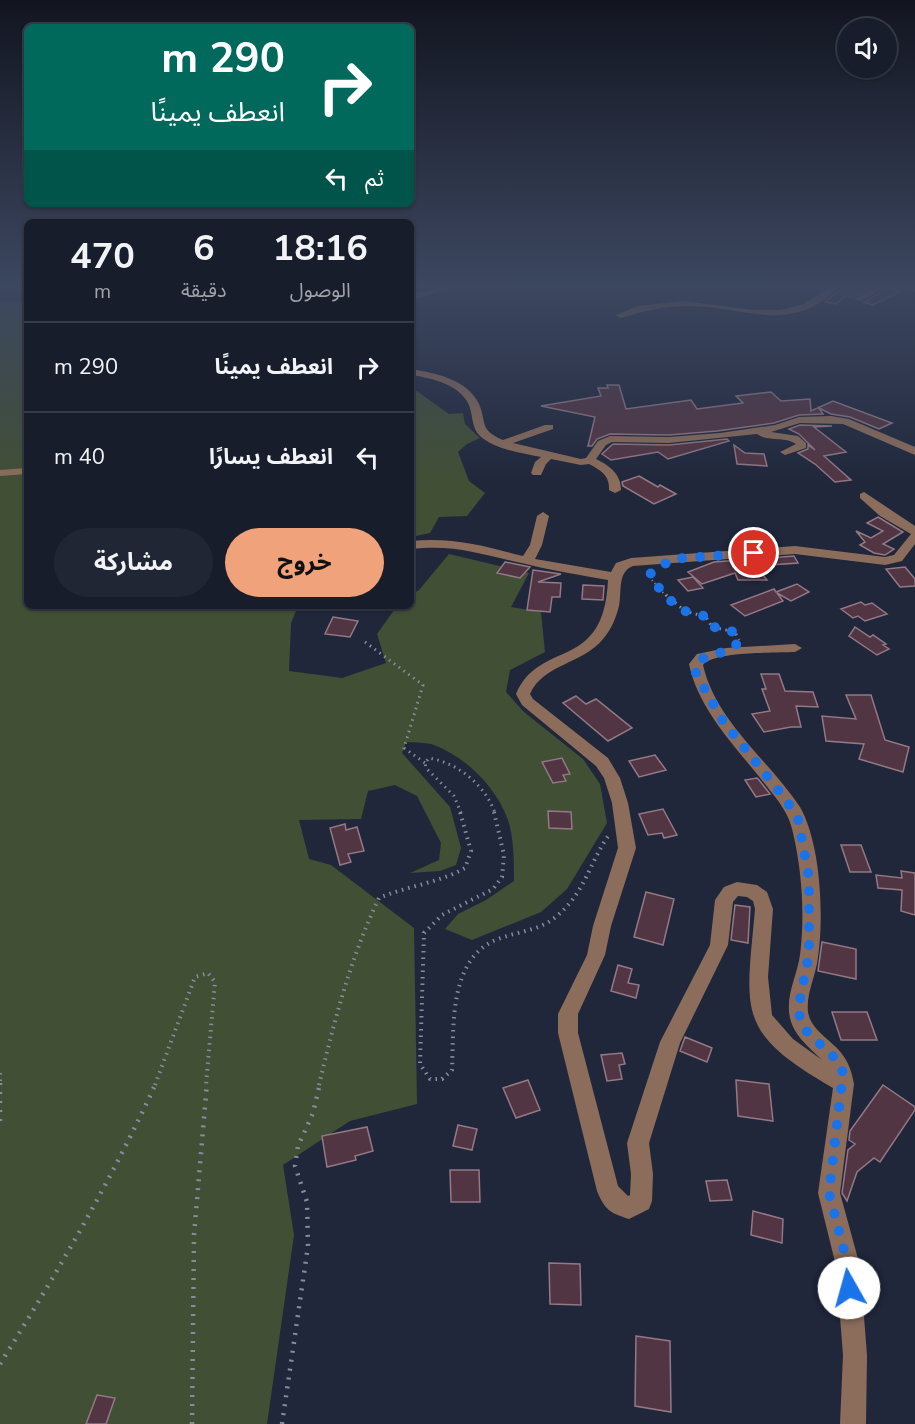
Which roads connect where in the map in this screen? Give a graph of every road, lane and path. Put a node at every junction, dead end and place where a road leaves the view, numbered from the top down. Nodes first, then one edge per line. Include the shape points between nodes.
1 (414, 373) edge
2 (549, 427) dead end
3 (754, 432) junction
4 (504, 443) junction
5 (785, 452) dead end
6 (915, 452) edge
7 (550, 455) junction
8 (590, 460) junction
9 (24, 471) edge
10 (0, 473) edge
11 (537, 474) dead end
12 (615, 490) dead end
13 (864, 496) dead end
14 (543, 516) dead end
15 (915, 531) edge
16 (915, 536) edge
17 (414, 544) edge
18 (672, 559) junction
19 (527, 561) junction
20 (615, 577) junction
21 (365, 642) dead end
22 (795, 648) dead end
23 (726, 652) junction
24 (425, 763) junction
25 (623, 832) junction
26 (0, 1073) edge
27 (844, 1084) junction
28 (0, 1126) edge
29 (0, 1364) edge
30 (192, 1424) edge
31 (282, 1424) edge
32 (853, 1424) edge

1 - 4 street via 456,387 472,400 477,427
2 - 4 street
3 - 5 street via 794,438 801,443
3 - 6 street via 799,420 831,418
3 - 8 street via 669,440 610,439 602,443
4 - 7 street
7 - 8 street via 581,462
7 - 11 street via 541,462
8 - 12 street via 613,476
9 - 10 street
13 - 15 street
14 - 19 street via 536,545
16 - 18 street via 898,558 885,561 804,550
17 - 19 street via 464,545
18 - 20 street via 631,562 621,566
18 - 23 path via 650,574 650,578 684,611 707,617 716,629 735,632 740,638 738,644
19 - 20 street
20 - 25 street via 610,620 597,639 568,659 540,671 528,681 523,694 527,702 602,762 620,803
21 - 24 path via 423,685 405,747
22 - 23 street
23 - 27 street via 702,657 696,664 696,674 723,721 798,819 809,878 809,954 798,1010 803,1028 838,1061
24 - 25 path via 429,758 440,759 477,786 491,804 506,864 499,883 447,911 431,922 424,933 420,1064 430,1078 442,1080 452,1070 459,989 472,955 491,941 546,924 572,900 609,835
24 - 31 path via 454,796 471,851 465,868 453,875 379,898 331,1033 313,1113 298,1146 296,1166 307,1202 308,1246
25 - 27 street via 627,848 596,955 568,1014 568,1033 608,1191 617,1204 629,1208 641,1202 638,1143 670,1042 719,945 724,900 730,892 751,890 761,897 764,909 758,994 762,1019 781,1042
26 - 28 path
27 - 32 street via 829,1193 848,1266 855,1355
29 - 30 path via 61,1269 138,1121 178,1032 195,977 208,972 215,982 194,1235

